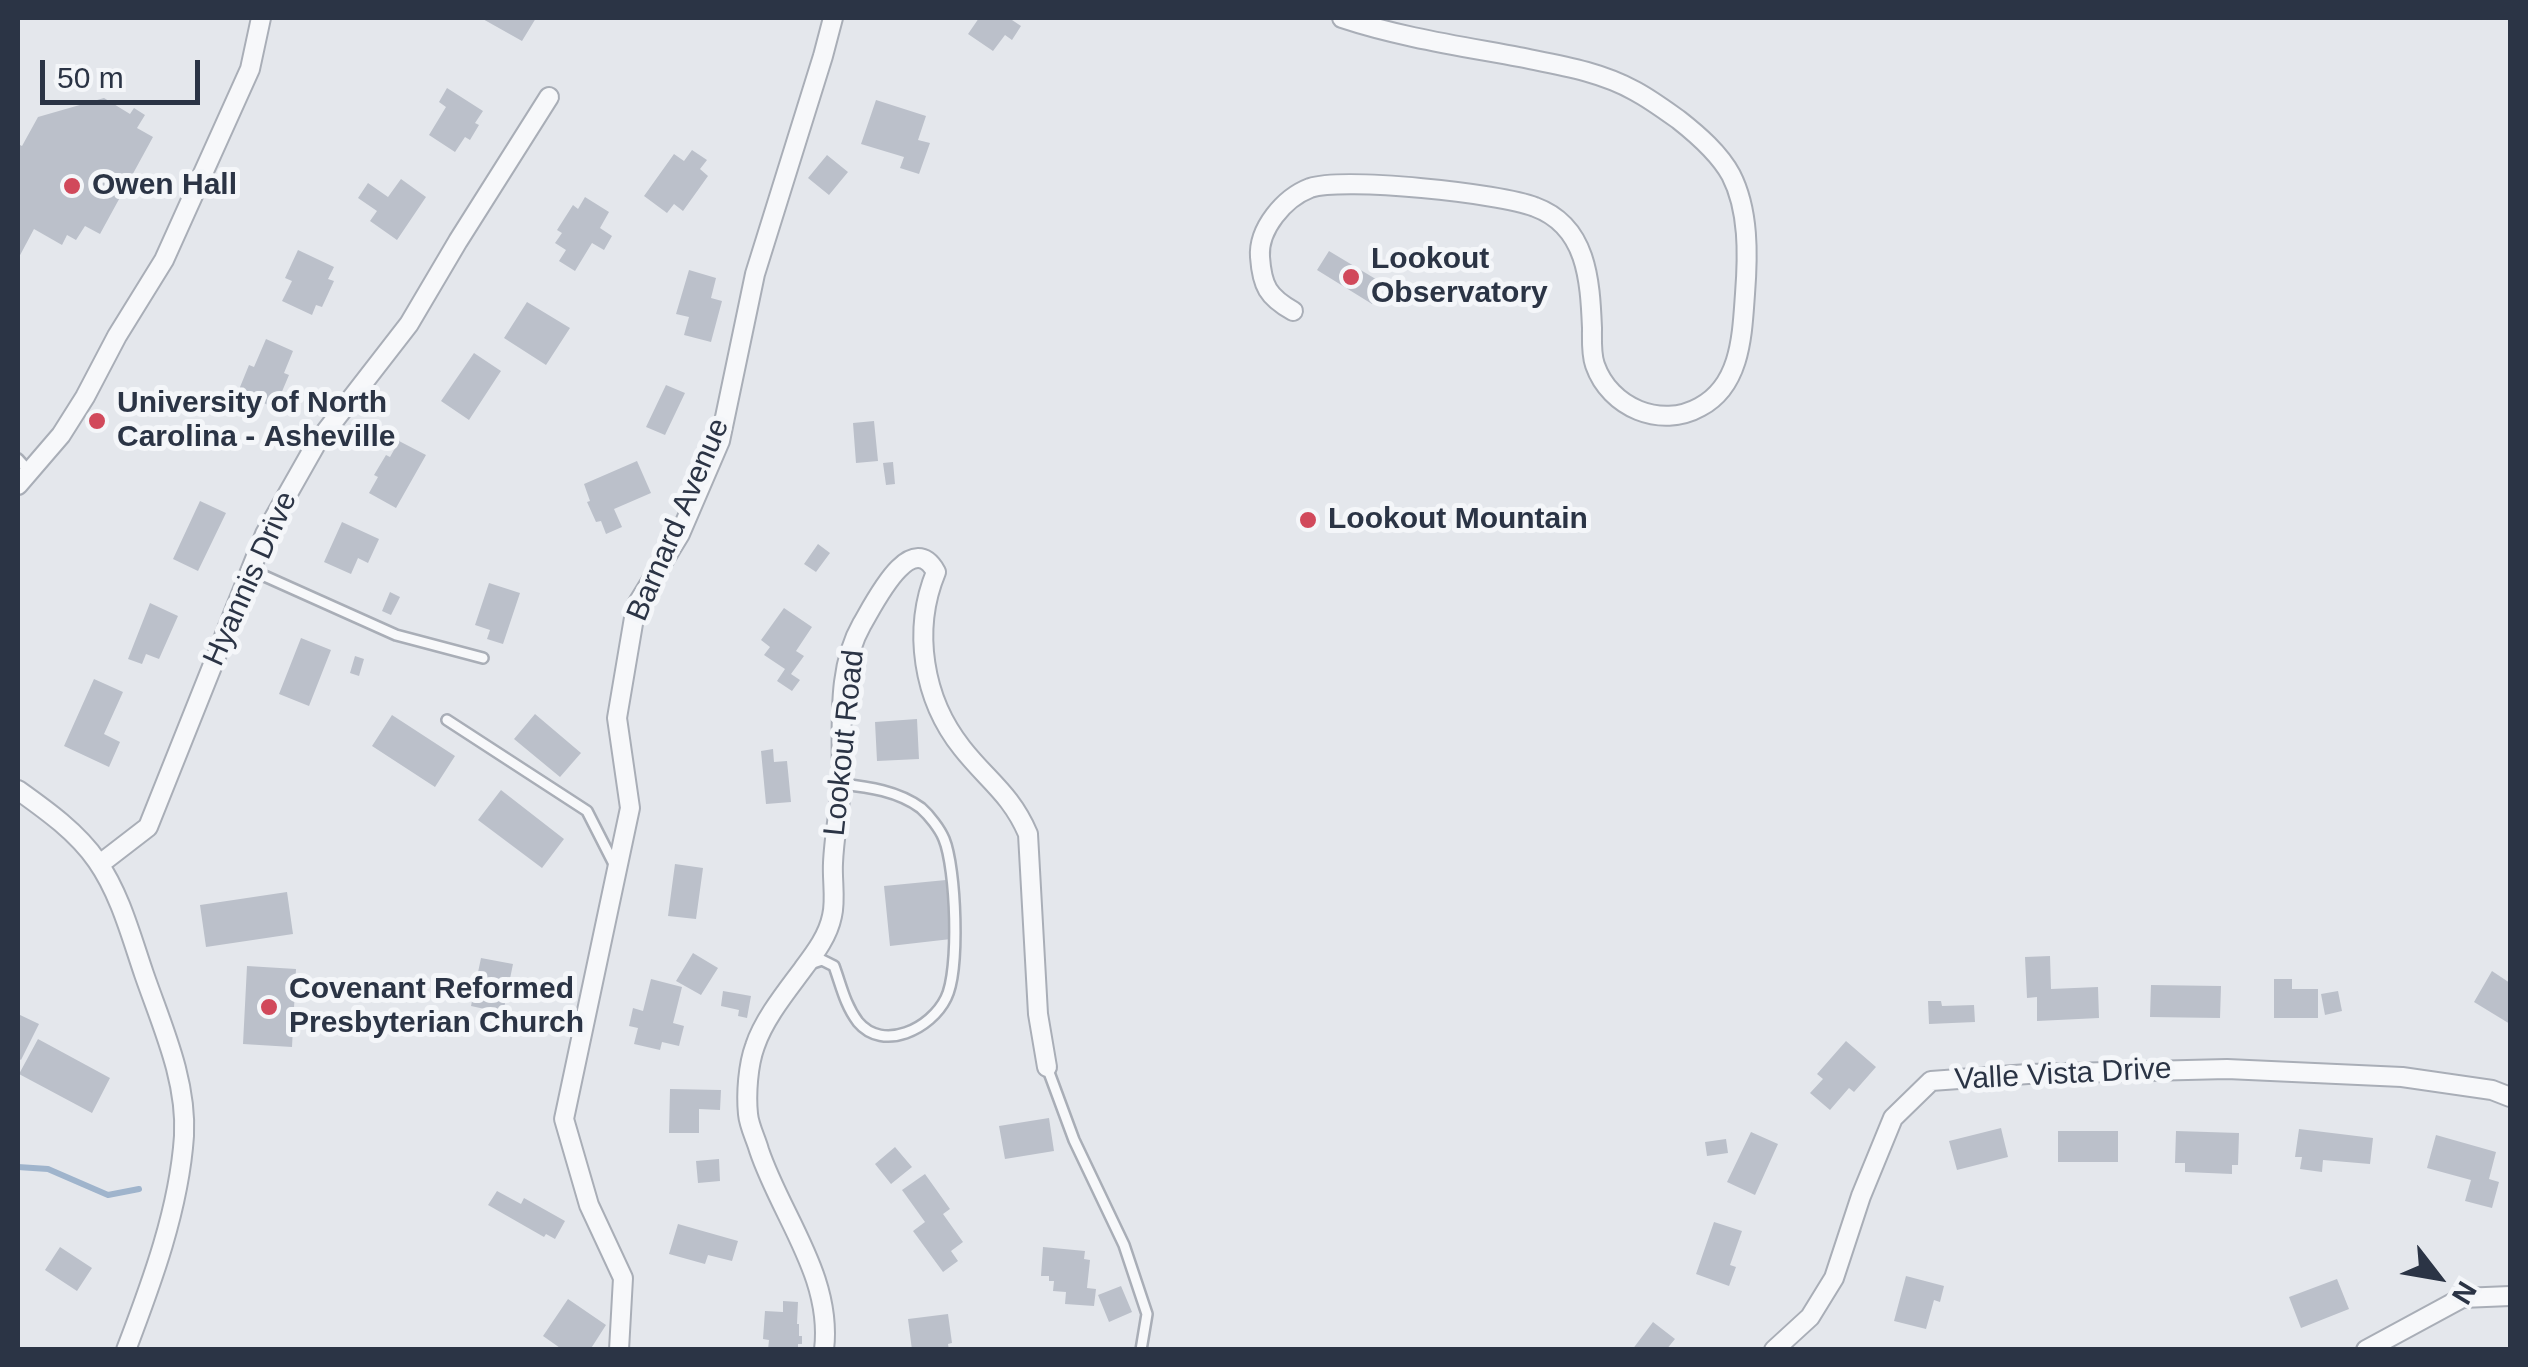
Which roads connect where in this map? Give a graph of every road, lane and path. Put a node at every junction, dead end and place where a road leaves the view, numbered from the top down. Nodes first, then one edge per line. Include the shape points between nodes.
1 (260, 18) edge
2 (832, 18) edge
3 (1342, 18) edge
4 (550, 96) dead end
5 (1293, 312) dead end
6 (22, 472) edge
7 (250, 570) junction
8 (483, 658) dead end
9 (447, 720) dead end
10 (841, 784) junction
11 (18, 790) edge
12 (100, 864) junction
13 (617, 871) junction
14 (806, 966) junction
15 (1047, 1067) joint
16 (2510, 1097) edge
17 (2510, 1296) edge
18 (126, 1350) edge
19 (618, 1350) edge
20 (824, 1350) edge
21 (1141, 1350) edge
22 (1774, 1350) edge
23 (2366, 1350) edge

1 - 6 street via 250,69 164,260 61,435
2 - 13 street, Barnard Avenue via 755,274 720,440 680,534 636,606 616,718 630,808
3 - 5 street via 1603,77 1695,132 1730,174 1739,197 1746,273 1742,331 1734,369 1708,403 1689,414 1647,414 1616,397 1595,365 1582,251 1561,222 1532,205 1364,185 1311,188 1293,197 1266,228 1259,248 1265,287
4 - 7 street, Hyannis Drive via 409,324 316,444
7 - 8 lane via 396,635
7 - 12 street, Hyannis Drive via 148,827
9 - 13 lane via 588,811
10 - 14 street, Lookout Road via 834,913
10 - 14 lane via 898,795 923,810 943,838 951,865 953,977 927,1022 903,1036 871,1034 845,1002 834,966 822,960
10 - 15 street, Lookout Road via 845,676 854,638 897,570 922,558 936,572 923,630 936,705 1028,834
11 - 12 street
12 - 18 street via 163,1024 183,1107 172,1214
13 - 19 street, Barnard Avenue via 564,1119 589,1204 623,1278
14 - 20 street, Lookout Road via 754,1047 748,1116 822,1297
15 - 21 lane via 1147,1314
16 - 22 street, Valle Vista Drive via 2402,1078 2227,1068 1931,1081 1893,1118 1834,1278 1810,1317
17 - 23 street via 2462,1298

